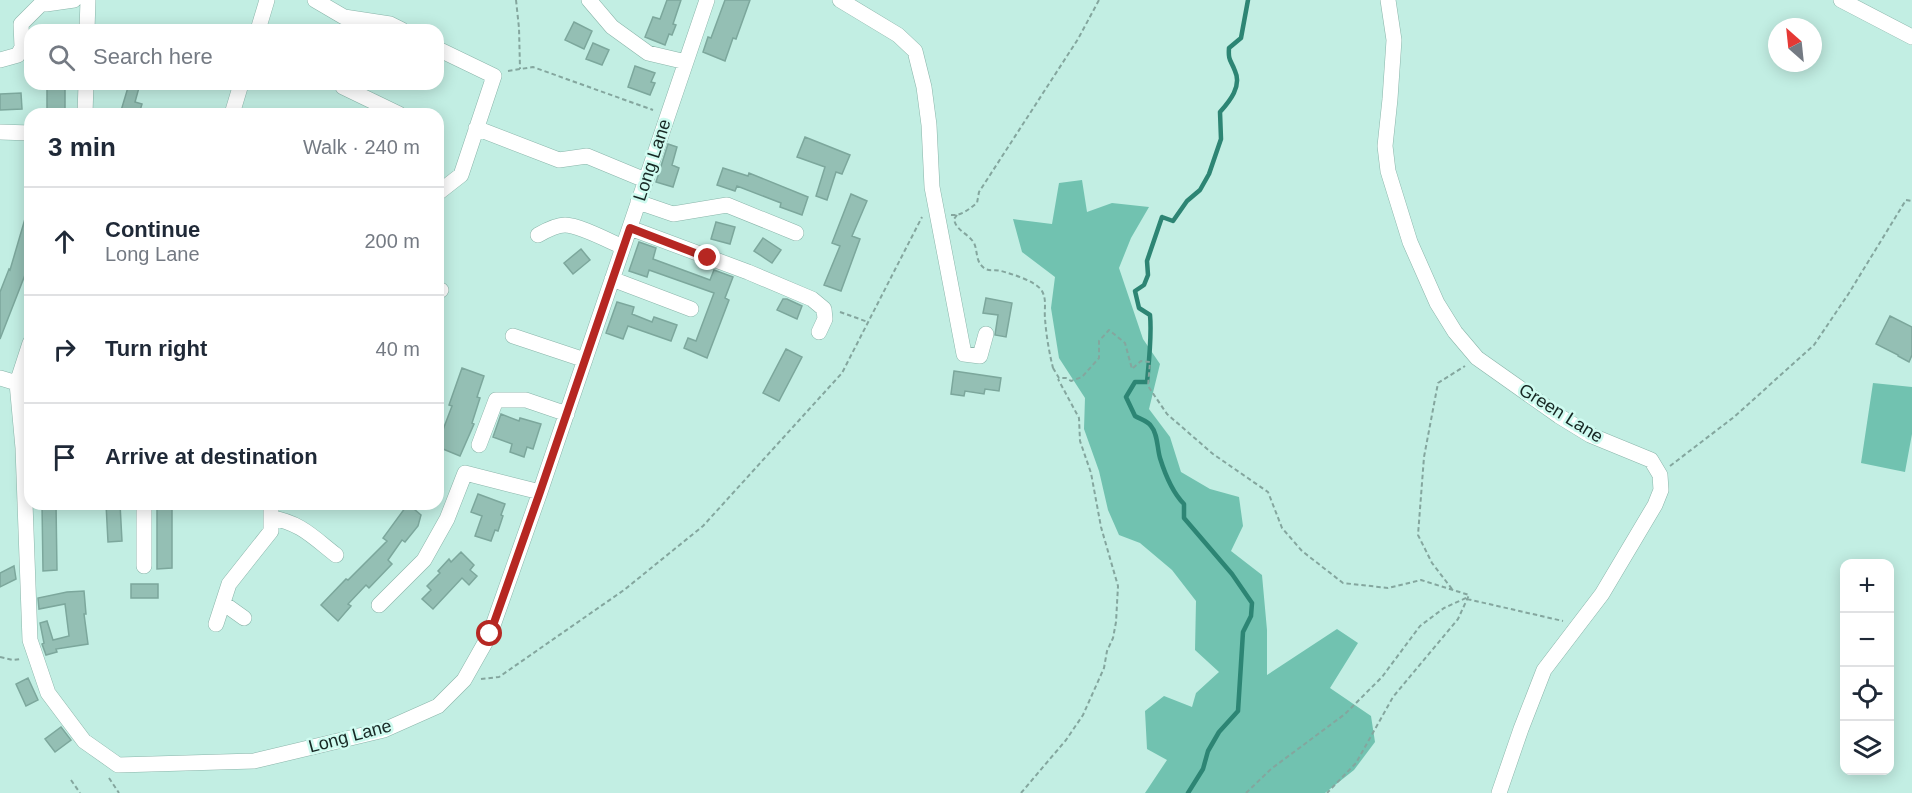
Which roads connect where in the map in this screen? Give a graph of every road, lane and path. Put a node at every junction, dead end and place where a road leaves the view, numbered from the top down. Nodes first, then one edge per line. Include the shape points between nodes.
1 (75, 0) edge
2 (88, 0) edge
3 (267, 0) edge
4 (315, 0) edge
5 (516, 0) edge
6 (589, 0) edge
7 (707, 0) edge
8 (840, 0) edge
9 (1099, 0) edge
10 (1388, 0) edge
11 (1841, 0) edge
12 (44, 1) edge
13 (87, 24) edge
14 (260, 24) edge
15 (352, 24) edge
16 (390, 24) edge
17 (1912, 37) edge
18 (444, 52) edge
19 (0, 60) edge
20 (686, 62) junction
21 (520, 69) junction
22 (494, 76) junction
23 (86, 90) edge
24 (239, 90) edge
25 (349, 90) edge
26 (85, 108) edge
27 (234, 108) edge
28 (387, 108) edge
29 (667, 115) junction
30 (476, 128) junction
31 (0, 132) edge
32 (24, 133) edge
33 (645, 180) junction
34 (444, 188) edge
35 (1912, 201) edge
36 (638, 202) junction
37 (957, 215) junction
38 (937, 217) junction
39 (630, 228) junction
40 (796, 233) dead end
41 (538, 235) dead end
42 (623, 247) junction
43 (612, 279) junction
44 (821, 305) junction
45 (691, 309) dead end
46 (868, 322) junction
47 (819, 332) dead end
48 (986, 334) dead end
49 (513, 336) dead end
50 (1477, 358) junction
51 (585, 360) junction
52 (1053, 368) junction
53 (0, 378) edge
54 (23, 385) edge
55 (567, 414) junction
56 (479, 445) dead end
57 (24, 475) edge
58 (1660, 475) junction
59 (540, 492) junction
60 (25, 510) edge
61 (144, 510) edge
62 (271, 511) edge
63 (336, 555) dead end
64 (144, 566) dead end
65 (1453, 590) junction
66 (1468, 598) junction
67 (223, 603) junction
68 (379, 605) dead end
69 (244, 618) dead end
70 (216, 624) dead end
71 (1571, 624) dead end
72 (0, 657) edge
73 (35, 657) junction
74 (464, 680) junction
75 (71, 780) dead end
76 (80, 793) edge
77 (1021, 793) edge
78 (1246, 793) edge
79 (1327, 793) edge
80 (1499, 793) edge

1 - 12 street via 46,4
2 - 13 street
3 - 14 street
4 - 15 street
5 - 21 path
6 - 20 street via 612,27 648,53
7 - 20 street, Long Lane
8 - 38 street via 898,35 915,51 924,87
9 - 37 path via 979,192 977,203
10 - 50 street, Green Lane via 1394,40 1384,146 1388,171 1410,242 1437,303
11 - 17 street
12 - 19 street via 21,24 22,46 18,55
15 - 16 street
18 - 22 street
20 - 29 street, Long Lane
21 - 22 path
21 - 29 path via 533,67
22 - 30 street
23 - 26 street
24 - 27 street
25 - 28 street
29 - 33 street, Long Lane
30 - 33 street via 559,160 587,156
30 - 34 street via 461,175
31 - 32 street
33 - 36 street, Long Lane
35 - 58 path via 1906,200 1814,345 1734,417
36 - 39 street, Long Lane
36 - 40 street via 673,214 727,205
37 - 38 path
37 - 52 path via 957,228 973,242 982,267 1022,278 1041,290
38 - 46 path via 922,217
38 - 48 street via 964,354 980,356
39 - 42 street, Long Lane
39 - 44 street via 748,272
41 - 42 street via 564,225
42 - 43 street, Long Lane
43 - 45 street
43 - 51 street, Long Lane
44 - 46 path
44 - 47 street via 825,319
46 - 74 path via 842,373 703,526 624,590 499,677
49 - 51 street
50 - 58 street, Green Lane via 1590,435 1651,460
50 - 65 path via 1438,383 1424,457 1418,535 1431,563
51 - 55 street, Long Lane
52 - 65 path via 1059,378 1071,381 1082,377 1099,358 1099,341 1109,330 1125,343 1132,369 1141,362 1150,362 1148,386 1167,414 1213,454 1268,492 1282,528 1302,551 1343,583 1388,588 1421,580
52 - 77 path via 1079,418 1080,441 1118,586 1116,622 1104,668 1083,715
53 - 54 street
54 - 57 street, Long Lane
55 - 56 street via 526,400 496,400
55 - 59 street, Long Lane
58 - 80 street via 1661,490 1655,505 1602,594 1544,670
59 - 68 street via 465,473 447,519 424,560
59 - 74 street, Long Lane via 490,634
60 - 73 street, Long Lane via 30,640
61 - 64 street
62 - 63 street
62 - 67 street via 271,531 229,584
65 - 66 path via 1469,595
66 - 71 path
66 - 78 path via 1444,608 1420,626 1382,677 1345,714 1271,769
66 - 79 path via 1458,619 1393,697 1356,763
67 - 69 street
67 - 70 street
72 - 73 path
73 - 74 street, Long Lane via 48,693 84,741 118,765 254,761 384,730 438,706
75 - 76 path

